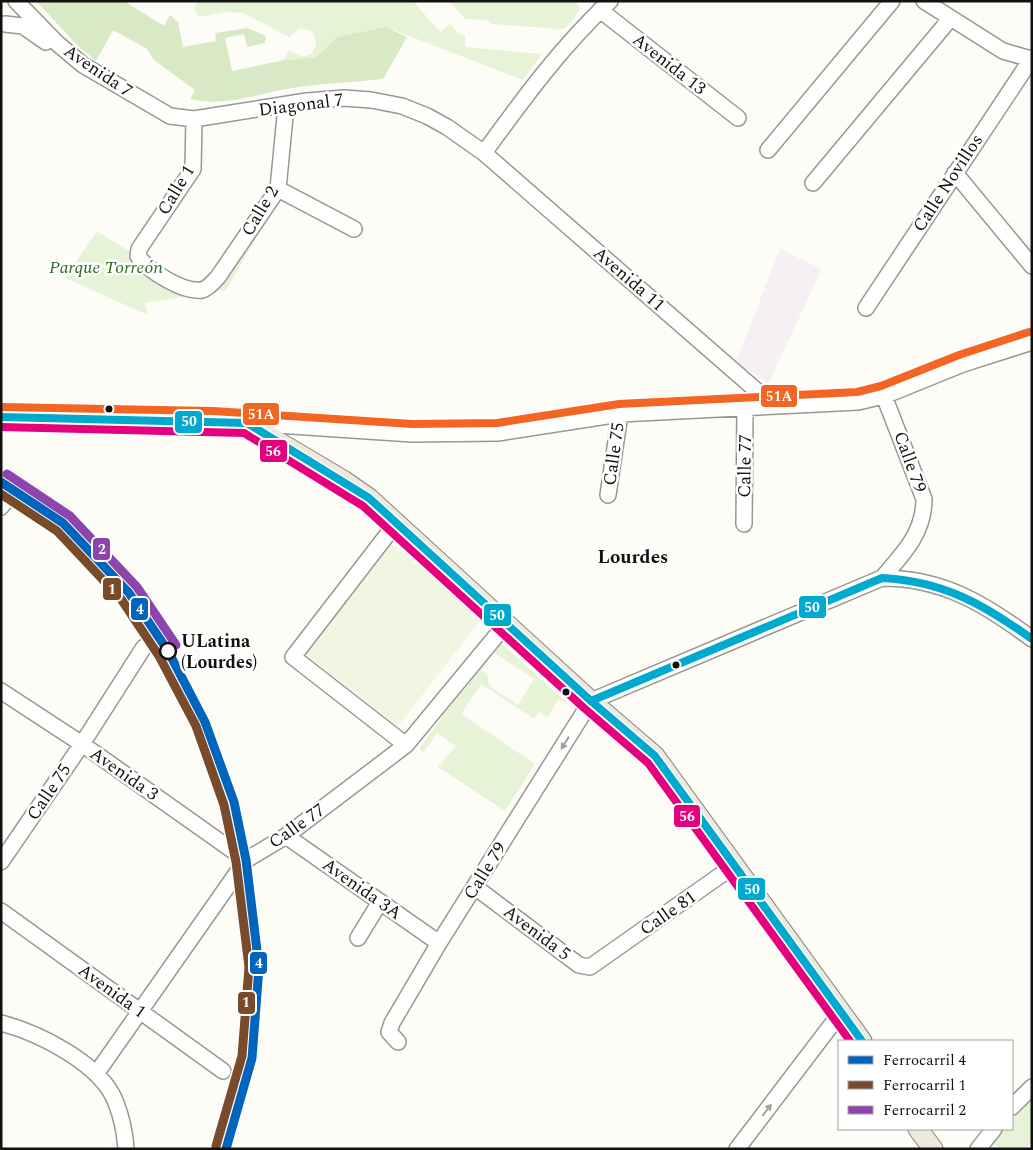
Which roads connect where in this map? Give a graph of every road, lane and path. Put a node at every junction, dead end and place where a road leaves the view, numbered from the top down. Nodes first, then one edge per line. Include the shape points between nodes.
1 (892, 1) edge
2 (924, 1) edge
3 (18, 3) edge
4 (605, 6) edge
5 (950, 19) junction
6 (3, 27) edge
7 (58, 44) junction
8 (1031, 59) edge
9 (286, 112) junction
10 (738, 118) dead end
11 (194, 119) junction
12 (768, 150) dead end
13 (484, 153) junction
14 (955, 173) junction
15 (813, 183) dead end
16 (278, 189) junction
17 (354, 229) dead end
18 (1032, 266) edge
19 (202, 290) joint
20 (866, 308) dead end
21 (1032, 342) edge
22 (884, 396) junction
23 (773, 405) junction
24 (745, 408) junction
25 (620, 414) junction
26 (1, 417) edge
27 (247, 423) junction
28 (608, 495) dead end
29 (397, 522) junction
30 (744, 524) dead end
31 (882, 578) junction
32 (506, 624) junction
33 (1032, 639) edge
34 (144, 647) dead end
35 (1, 691) edge
36 (591, 701) junction
37 (82, 744) junction
38 (406, 745) junction
39 (286, 836) junction
40 (246, 860) junction
41 (1, 862) edge
42 (735, 865) junction
43 (476, 887) junction
44 (380, 902) junction
45 (1, 912) edge
46 (358, 938) dead end
47 (439, 942) junction
48 (600, 961) joint
49 (140, 1011) junction
50 (842, 1011) junction
51 (1, 1023) edge
52 (861, 1040) edge
53 (398, 1042) dead end
54 (223, 1071) dead end
55 (96, 1074) junction
56 (1032, 1087) edge
57 (1013, 1106) edge
58 (919, 1130) edge
59 (993, 1130) edge
60 (126, 1149) edge
61 (737, 1149) edge
62 (933, 1149) edge
63 (978, 1149) edge

1 - 12 street
2 - 5 street
3 - 6 street
3 - 7 street, Avenida 7
4 - 10 street, Avenida 13
4 - 13 street via 567,43
5 - 8 street via 1003,51
5 - 15 street
6 - 7 street via 23,26 48,43
7 - 11 street, Avenida 7 via 83,65 148,104 170,116
8 - 14 street, Calle Novillos
9 - 11 street, Diagonal 7
9 - 13 street, Diagonal 7 via 307,101 344,98 402,106 447,127
9 - 16 street, Calle 2
11 - 19 street, Calle 1 via 193,169 138,249 138,256 150,269 180,287
13 - 23 street, Avenida 11
14 - 18 street
14 - 20 street, Calle Novillos
16 - 17 street
16 - 19 street, Calle 2 via 218,277
21 - 22 street via 963,364
22 - 23 street via 858,402
22 - 31 street, Calle 79 via 924,499 924,512 910,545
23 - 24 street
24 - 25 street
24 - 30 street, Calle 77
25 - 27 street via 498,433 412,434
25 - 28 street, Calle 75
26 - 27 main road
27 - 29 main road via 343,480
29 - 32 main road
29 - 38 street via 293,657
31 - 33 street via 909,578 943,587 972,600
31 - 36 street
32 - 36 main road
32 - 38 street, Calle 77
34 - 37 street, Calle 75
35 - 37 street, Avenida 3
36 - 42 main road via 655,756
36 -> 43 street, Calle 79
37 - 40 street, Avenida 3
37 - 41 street, Calle 75
38 - 39 street, Calle 77
39 - 40 street, Calle 77
39 - 44 street, Avenida 3A
40 - 49 street, Calle 77
42 - 48 street, Calle 81
42 - 50 main road
43 - 47 street, Calle 79
43 - 48 street, Avenida 5 via 580,965 590,967
44 - 46 street
44 - 47 street, Avenida 3A
45 - 49 street, Avenida 1
47 - 53 street, Calle 79 via 392,1022 389,1032
49 - 54 street, Avenida 1
49 - 55 street, Calle 77
50 - 52 main road
61 -> 50 street
51 - 55 street via 20,1028 56,1046
55 - 60 street via 116,1102
56 - 57 street
58 - 62 main road
59 - 63 street

